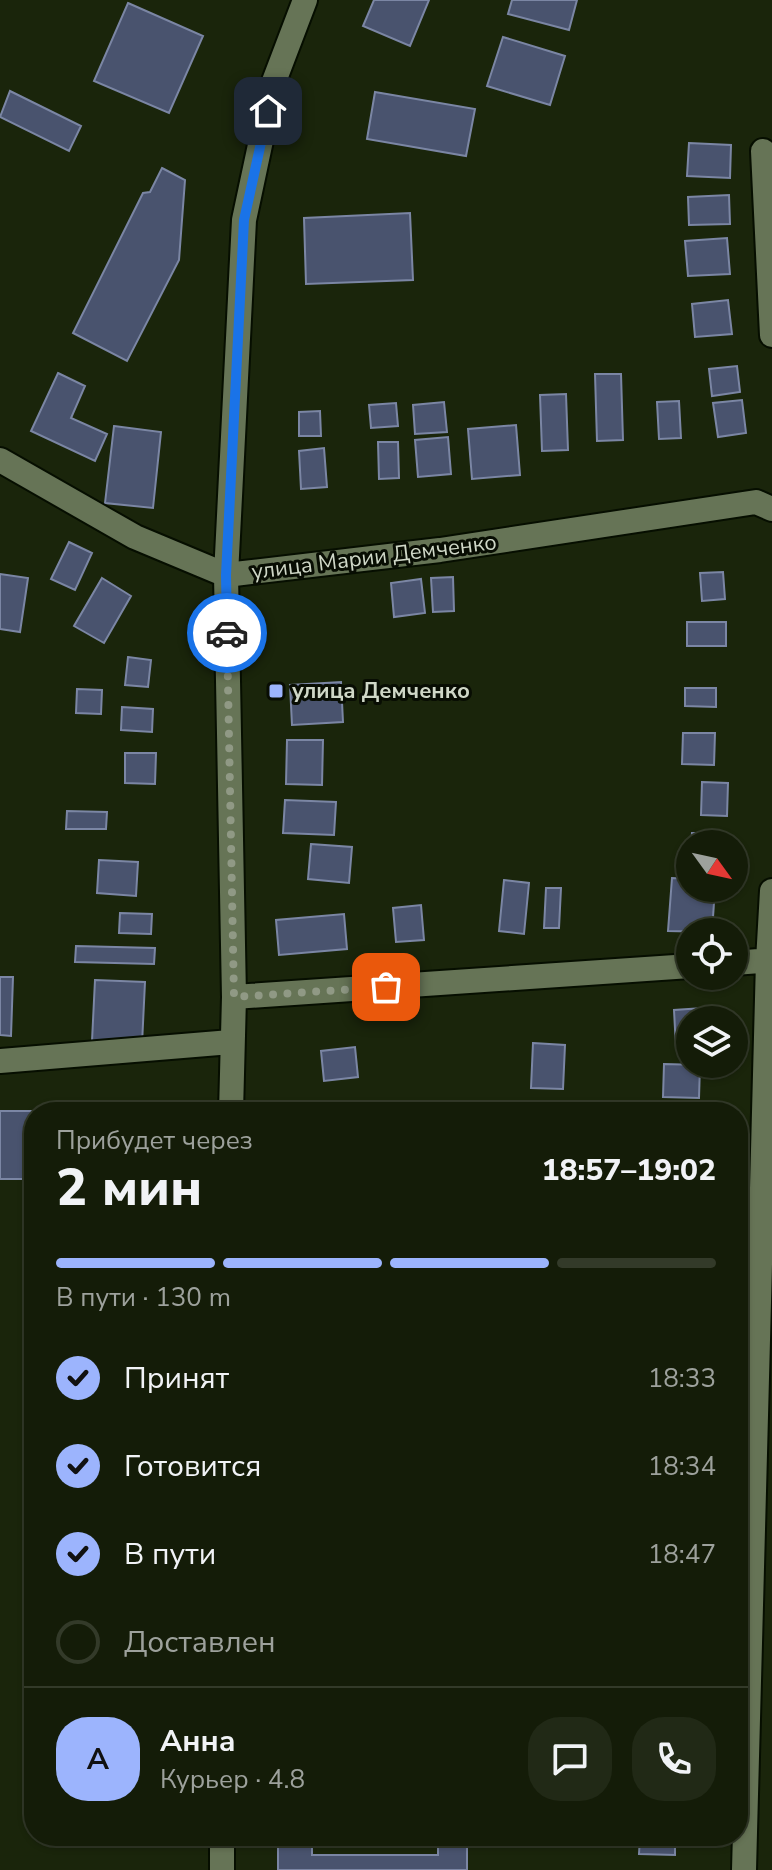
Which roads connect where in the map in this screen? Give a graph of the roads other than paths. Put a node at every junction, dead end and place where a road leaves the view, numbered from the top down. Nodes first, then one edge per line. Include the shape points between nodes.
1 (305, 0) edge
2 (763, 151) dead end
3 (772, 335) edge
4 (0, 460) edge
5 (772, 509) edge
6 (226, 575) junction
7 (772, 891) edge
8 (770, 960) edge
9 (748, 962) edge
10 (676, 967) edge
11 (234, 997) junction
12 (231, 1042) junction
13 (0, 1061) edge
14 (231, 1102) edge
15 (748, 1730) edge
16 (222, 1846) edge
17 (745, 1846) edge
18 (222, 1870) edge
19 (744, 1870) edge

1 - 6 street via 273,84 244,220
2 - 3 street
4 - 6 street, улица Марии Демченко via 135,537
5 - 6 street, улица Марии Демченко via 756,502 440,550
6 - 11 street
7 - 8 street
8 - 9 street
8 - 15 street
10 - 11 street
11 - 12 street
12 - 13 street
12 - 14 street
16 - 18 street
17 - 19 street

